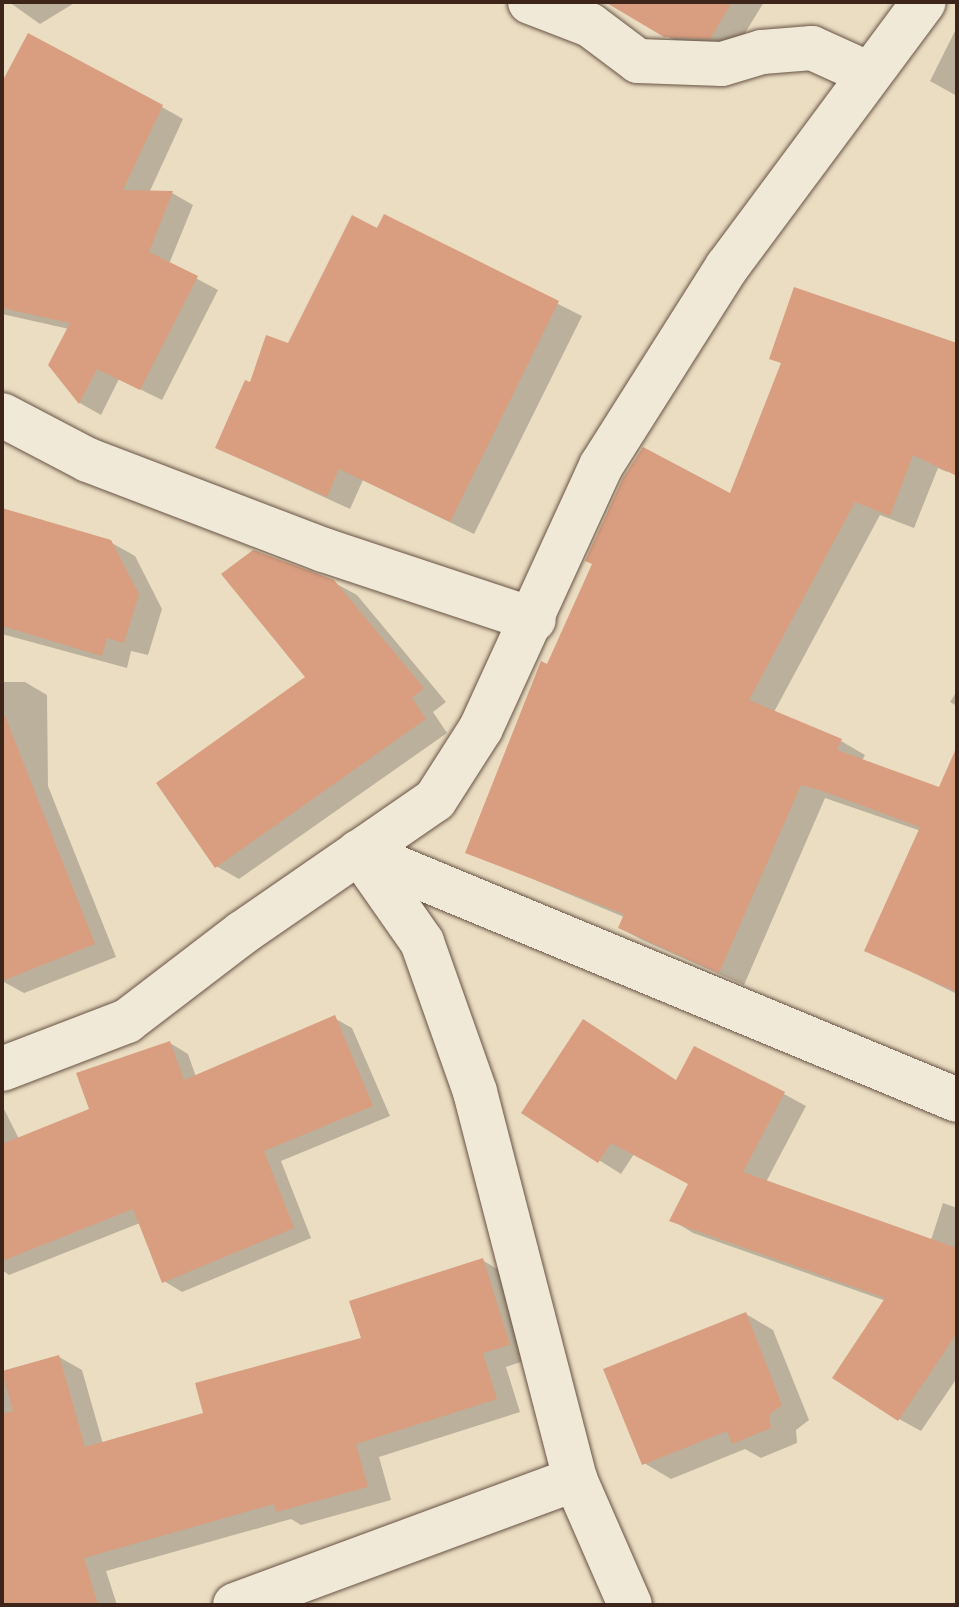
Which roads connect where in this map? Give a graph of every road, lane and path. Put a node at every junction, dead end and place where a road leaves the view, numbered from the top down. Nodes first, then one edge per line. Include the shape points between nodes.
1 (530, 2) edge
2 (924, 2) edge
3 (867, 73) junction
4 (2, 415) edge
5 (534, 620) junction
6 (359, 852) junction
7 (2, 1069) edge
8 (957, 1100) edge
9 (575, 1479) junction
10 (235, 1605) edge
11 (630, 1605) edge

1 - 3 street via 590,25 638,61 722,64 762,52 812,48
2 - 3 street
3 - 5 street via 727,267 601,466
4 - 5 street via 88,460 294,539
5 - 6 street via 481,728 435,800
6 - 7 street via 127,1021
6 - 8 street
6 - 9 street via 422,942 475,1092
9 - 10 street
9 - 11 street

